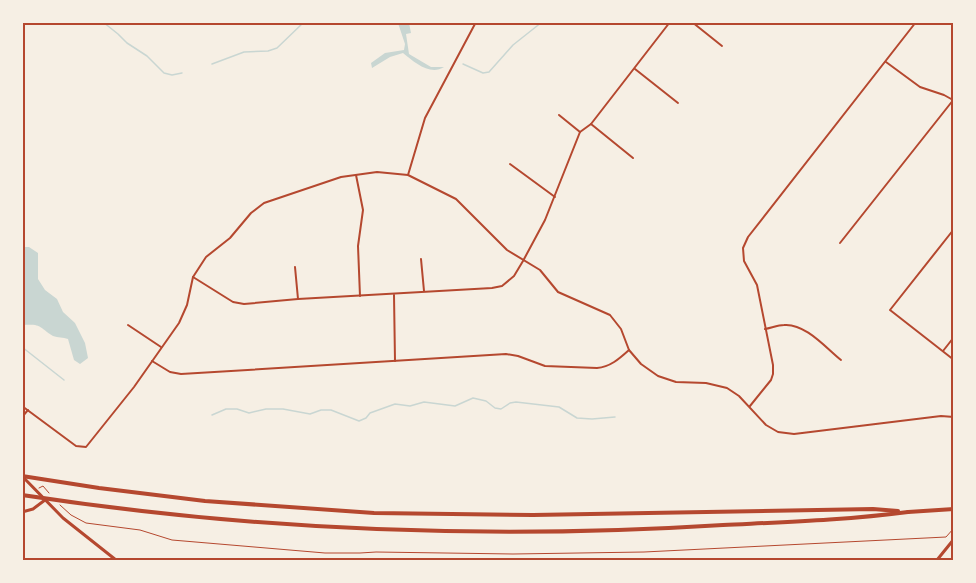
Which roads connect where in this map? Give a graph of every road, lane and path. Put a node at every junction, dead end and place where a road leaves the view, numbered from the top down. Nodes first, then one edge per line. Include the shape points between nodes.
1 (476, 22) edge
2 (670, 22) edge
3 (692, 22) edge
4 (916, 22) edge
5 (722, 46) dead end
6 (886, 62) junction
7 (634, 68) junction
8 (953, 100) edge
9 (678, 103) dead end
10 (559, 115) dead end
11 (591, 124) junction
12 (580, 132) junction
13 (633, 158) dead end
14 (510, 164) dead end
15 (356, 175) junction
16 (408, 175) junction
17 (555, 197) junction
18 (954, 229) edge
19 (840, 243) dead end
20 (421, 259) dead end
21 (523, 261) junction
22 (295, 267) dead end
23 (193, 277) junction
24 (424, 291) junction
25 (394, 295) junction
26 (360, 296) junction
27 (297, 299) junction
28 (128, 326) dead end
29 (765, 329) junction
30 (954, 337) edge
31 (161, 347) junction
32 (629, 350) junction
33 (943, 351) junction
34 (152, 360) junction
35 (841, 360) dead end
36 (954, 360) edge
37 (396, 362) junction
38 (22, 406) edge
39 (749, 407) junction
40 (28, 410) junction
41 (22, 417) edge
42 (954, 417) edge
43 (22, 476) edge
44 (43, 486) dead end
45 (50, 493) dead end
46 (22, 495) edge
47 (45, 500) junction
48 (56, 501) dead end
49 (954, 509) edge
50 (22, 512) edge
51 (908, 512) junction
52 (954, 528) edge
53 (954, 539) edge
54 (116, 561) edge
55 (937, 561) edge

1 - 16 street via 425,118
2 - 7 street
3 - 5 street
4 - 6 street
6 - 8 street via 920,87
6 - 29 street via 743,248 744,261 757,285
7 - 9 street
7 - 11 street
8 - 19 street
10 - 12 street
11 - 12 street
11 - 13 street
12 - 17 street
14 - 17 street
15 - 16 street
15 - 23 street via 264,203 206,257
15 - 26 street via 363,210 358,246
16 - 21 street via 456,199
17 - 21 street
18 - 33 street via 890,310
20 - 24 street
21 - 24 street via 502,286
21 - 32 street via 540,270 558,292 610,315
22 - 27 street
23 - 27 street via 233,302
23 - 31 street via 187,304
24 - 25 street
25 - 26 street
25 - 37 street
26 - 27 street
28 - 31 street
29 - 35 street via 795,326
29 - 39 street via 773,374
30 - 33 street
31 - 34 street
32 - 37 street via 611,364 597,368 545,366 506,354
32 - 39 street via 658,376 676,382 717,385 736,393
33 - 36 street
34 - 37 street via 181,374
34 - 40 street via 83,447 76,446
38 - 40 street
39 - 42 street via 766,425 785,434
40 - 41 street
43 - 47 main road
43 - 51 main road via 205,501 332,511 494,515 873,509
44 - 45 path
46 - 51 main road via 196,518 384,531 625,531
47 - 50 main road
47 - 54 main road
48 - 52 path via 81,521 140,530 167,539 325,553 644,552 946,537
49 - 51 main road
53 - 55 main road

